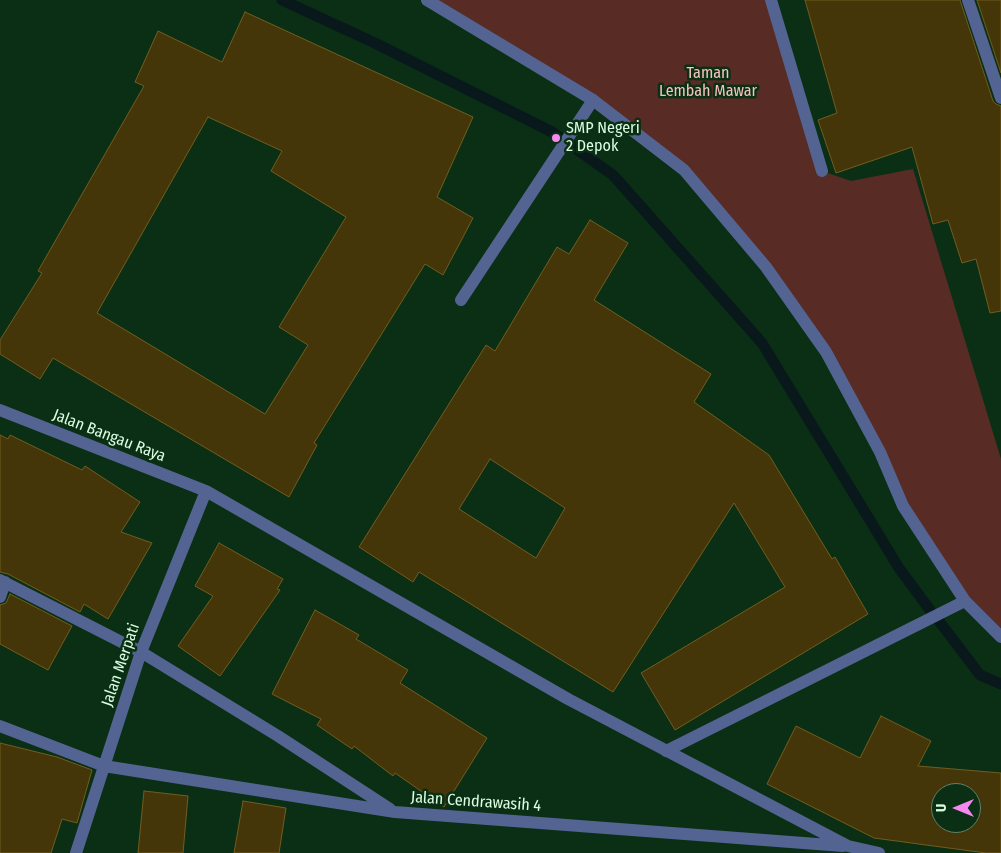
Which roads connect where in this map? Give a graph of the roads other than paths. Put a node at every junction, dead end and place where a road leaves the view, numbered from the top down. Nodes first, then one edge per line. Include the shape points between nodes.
1 (427, 0) edge
2 (771, 0) edge
3 (968, 0) edge
4 (1001, 98) edge
5 (593, 100) junction
6 (822, 171) dead end
7 (461, 300) dead end
8 (0, 410) edge
9 (206, 492) junction
10 (3, 581) edge
11 (0, 597) edge
12 (965, 601) junction
13 (1001, 637) edge
14 (141, 652) junction
15 (0, 726) edge
16 (666, 751) junction
17 (104, 766) junction
18 (395, 812) junction
19 (848, 850) edge
20 (76, 853) edge
21 (880, 853) edge

1 - 5 street
2 - 6 street
3 - 4 street
5 - 7 street
5 - 12 street via 684,170 766,267 826,352 880,452 903,506
8 - 9 street, Jalan Bangau Raya
9 - 14 street, Jalan Merpati
9 - 16 street, Jalan Bangau Raya via 568,699
10 - 11 street
10 - 14 street
12 - 13 street
12 - 16 street
14 - 17 street, Jalan Merpati
14 - 18 street
15 - 17 street, Jalan Cendrawasih 4
16 - 19 street, Jalan Bangau Raya
17 - 18 street, Jalan Cendrawasih 4
17 - 20 street, Jalan Merpati
18 - 19 street, Jalan Cendrawasih 4
19 - 21 street

